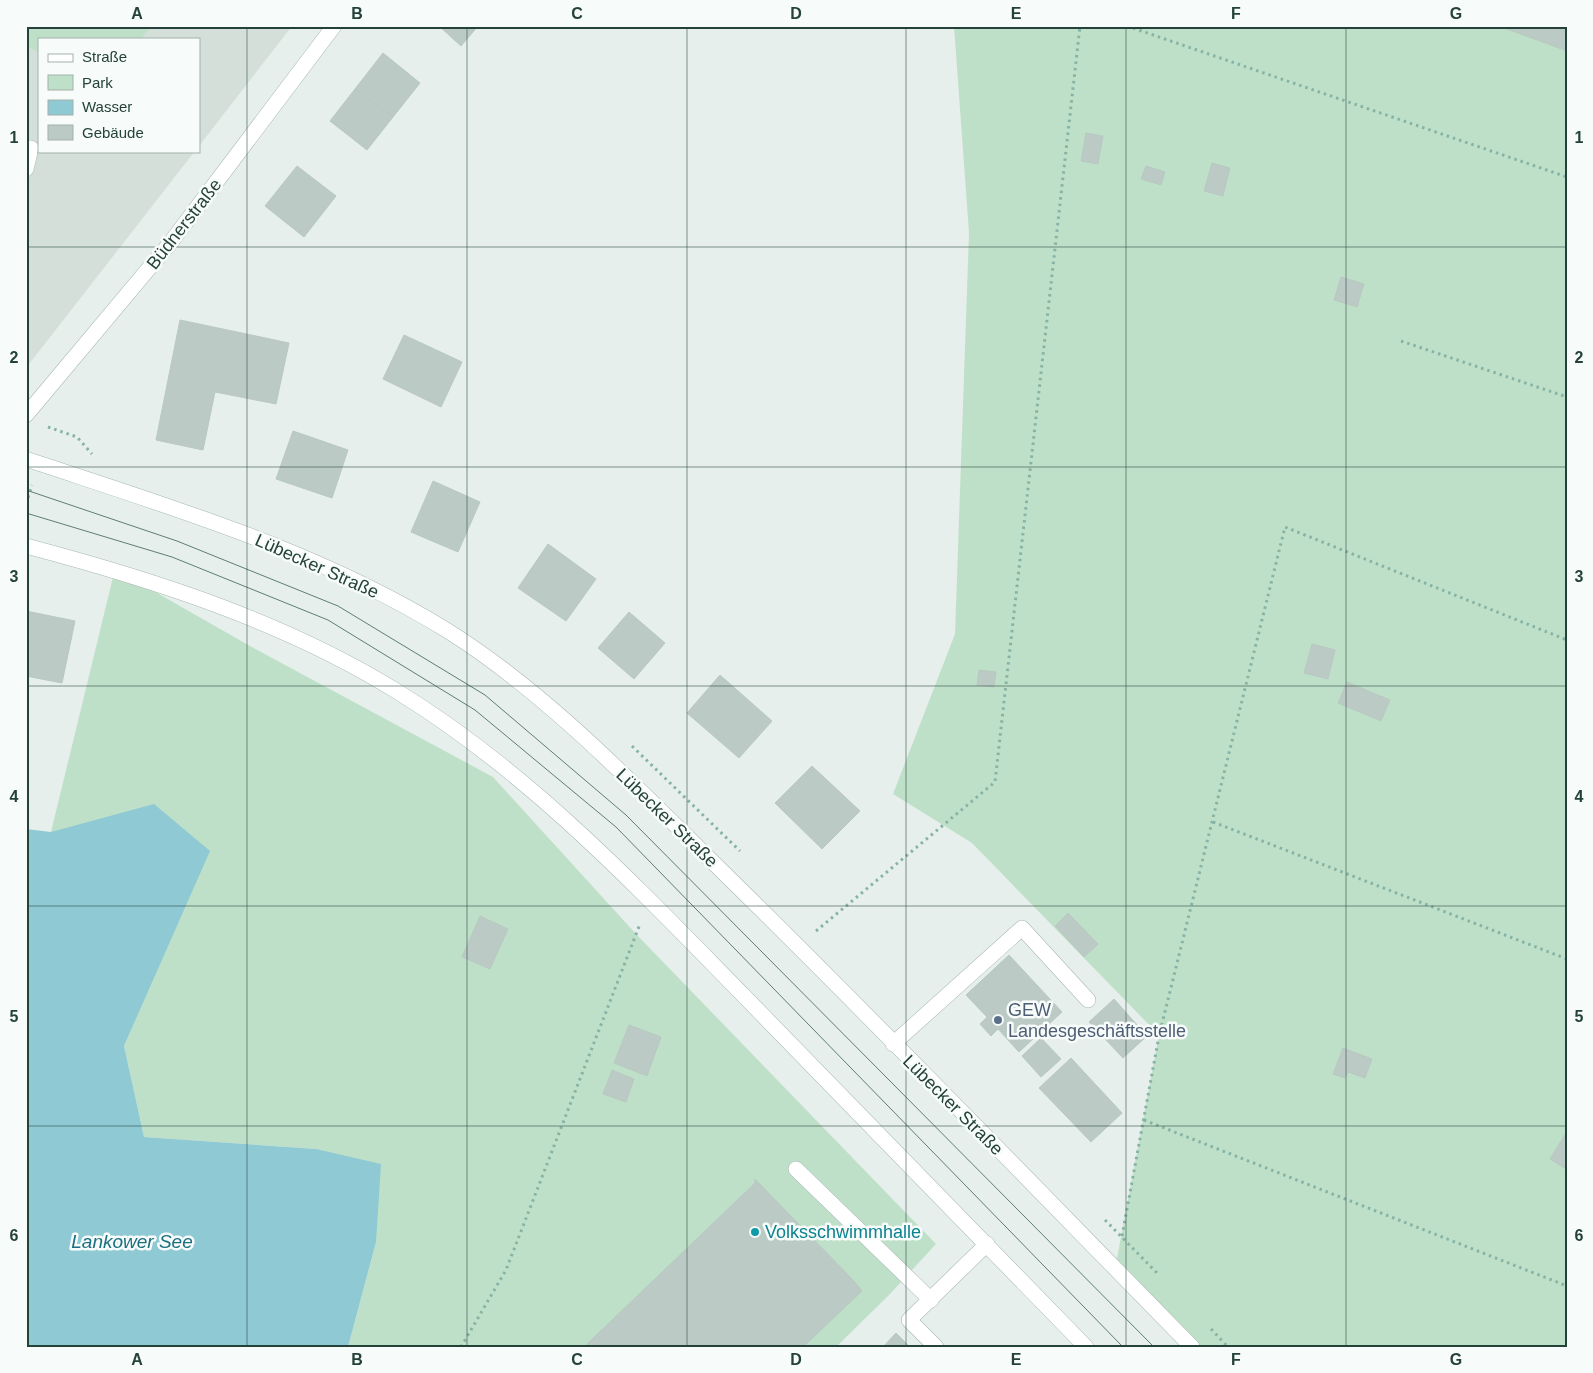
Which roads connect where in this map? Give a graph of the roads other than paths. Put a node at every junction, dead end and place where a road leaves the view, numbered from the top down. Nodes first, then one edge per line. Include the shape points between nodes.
1 (334, 26) edge
2 (31, 148) dead end
3 (26, 169) edge
4 (26, 415) edge
5 (26, 459) edge
6 (26, 546) edge
7 (1088, 1000) dead end
8 (894, 1044) junction
9 (796, 1169) dead end
10 (987, 1244) junction
11 (931, 1300) junction
12 (936, 1347) edge
13 (1086, 1347) edge
14 (1192, 1347) edge

1 - 4 street, Büdnerstraße via 171,242
2 - 3 street
5 - 8 street, Lübecker Straße via 271,543 352,577 449,632 529,689 635,785
6 - 10 street via 115,569 249,618 325,652 396,690 466,736 542,798 650,901
7 - 8 street via 1022,928
8 - 14 street, Lübecker Straße
9 - 11 street
10 - 11 street
10 - 13 street
11 - 12 street via 909,1320

